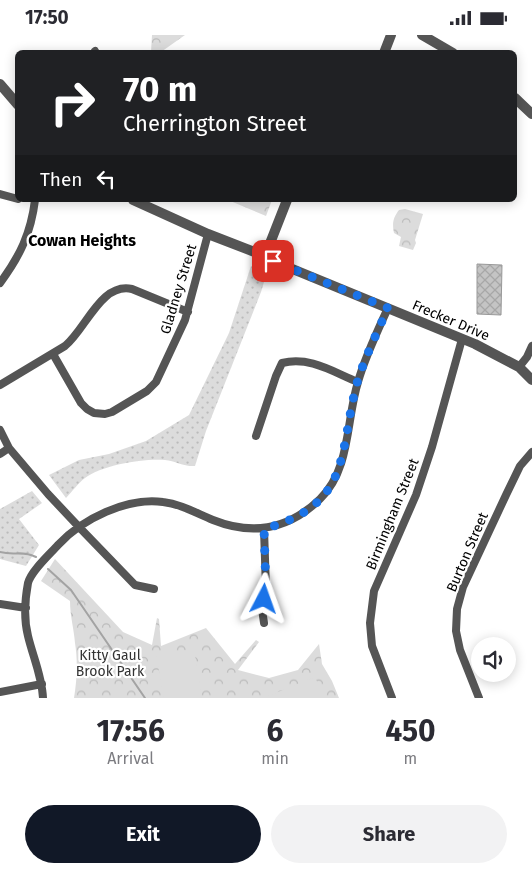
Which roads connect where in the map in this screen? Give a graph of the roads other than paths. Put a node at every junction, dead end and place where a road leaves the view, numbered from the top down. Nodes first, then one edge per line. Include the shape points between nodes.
1 (391, 35) edge
2 (422, 35) edge
3 (385, 50) edge
4 (448, 50) edge
5 (0, 84) edge
6 (517, 101) edge
7 (15, 102) edge
8 (532, 114) edge
9 (0, 194) edge
10 (15, 199) edge
11 (34, 202) edge
12 (137, 202) edge
13 (286, 202) edge
14 (208, 234) junction
15 (265, 256) junction
16 (0, 283) edge
17 (388, 308) junction
18 (188, 312) junction
19 (462, 339) junction
20 (532, 346) edge
21 (53, 355) junction
22 (520, 367) junction
23 (532, 380) edge
24 (358, 382) junction
25 (0, 385) edge
26 (0, 430) edge
27 (256, 436) dead end
28 (9, 448) junction
29 (532, 452) edge
30 (0, 454) edge
31 (79, 527) junction
32 (264, 529) junction
33 (154, 589) dead end
34 (0, 605) edge
35 (26, 608) junction
36 (264, 623) dead end
37 (42, 684) junction
38 (0, 692) edge
39 (43, 698) edge
40 (392, 698) edge
41 (479, 698) edge

1 - 3 street
2 - 4 street
5 - 7 street
6 - 8 street
9 - 10 street
11 - 16 street via 26,240
12 - 14 street, Frecker Drive
13 - 15 street
14 - 15 street, Frecker Drive
14 - 18 street, Gladney Street
15 - 17 street, Frecker Drive
17 - 19 street, Frecker Drive
17 - 24 street
18 - 21 street via 132,289 114,290 71,341
18 - 21 street, Gladney Street via 156,382 109,413 94,413 84,406
19 - 22 street, Frecker Drive
19 - 40 street, Birmingham Street via 416,495 374,591 370,623 372,645
20 - 22 street
21 - 25 street
22 - 23 street, Frecker Drive
24 - 27 street via 308,361 282,363
24 - 32 street via 344,455 336,478 307,511
26 - 28 street
28 - 30 street
28 - 31 street
29 - 41 street, Burton Street via 520,466 506,495 463,587 457,609 456,631 460,650
31 - 32 street via 113,509 136,502 164,501 187,507 221,523
31 - 33 street via 136,585
31 - 35 street via 33,573 28,581
32 - 36 street
34 - 35 street
35 - 37 street via 27,633
37 - 38 street
37 - 39 street

